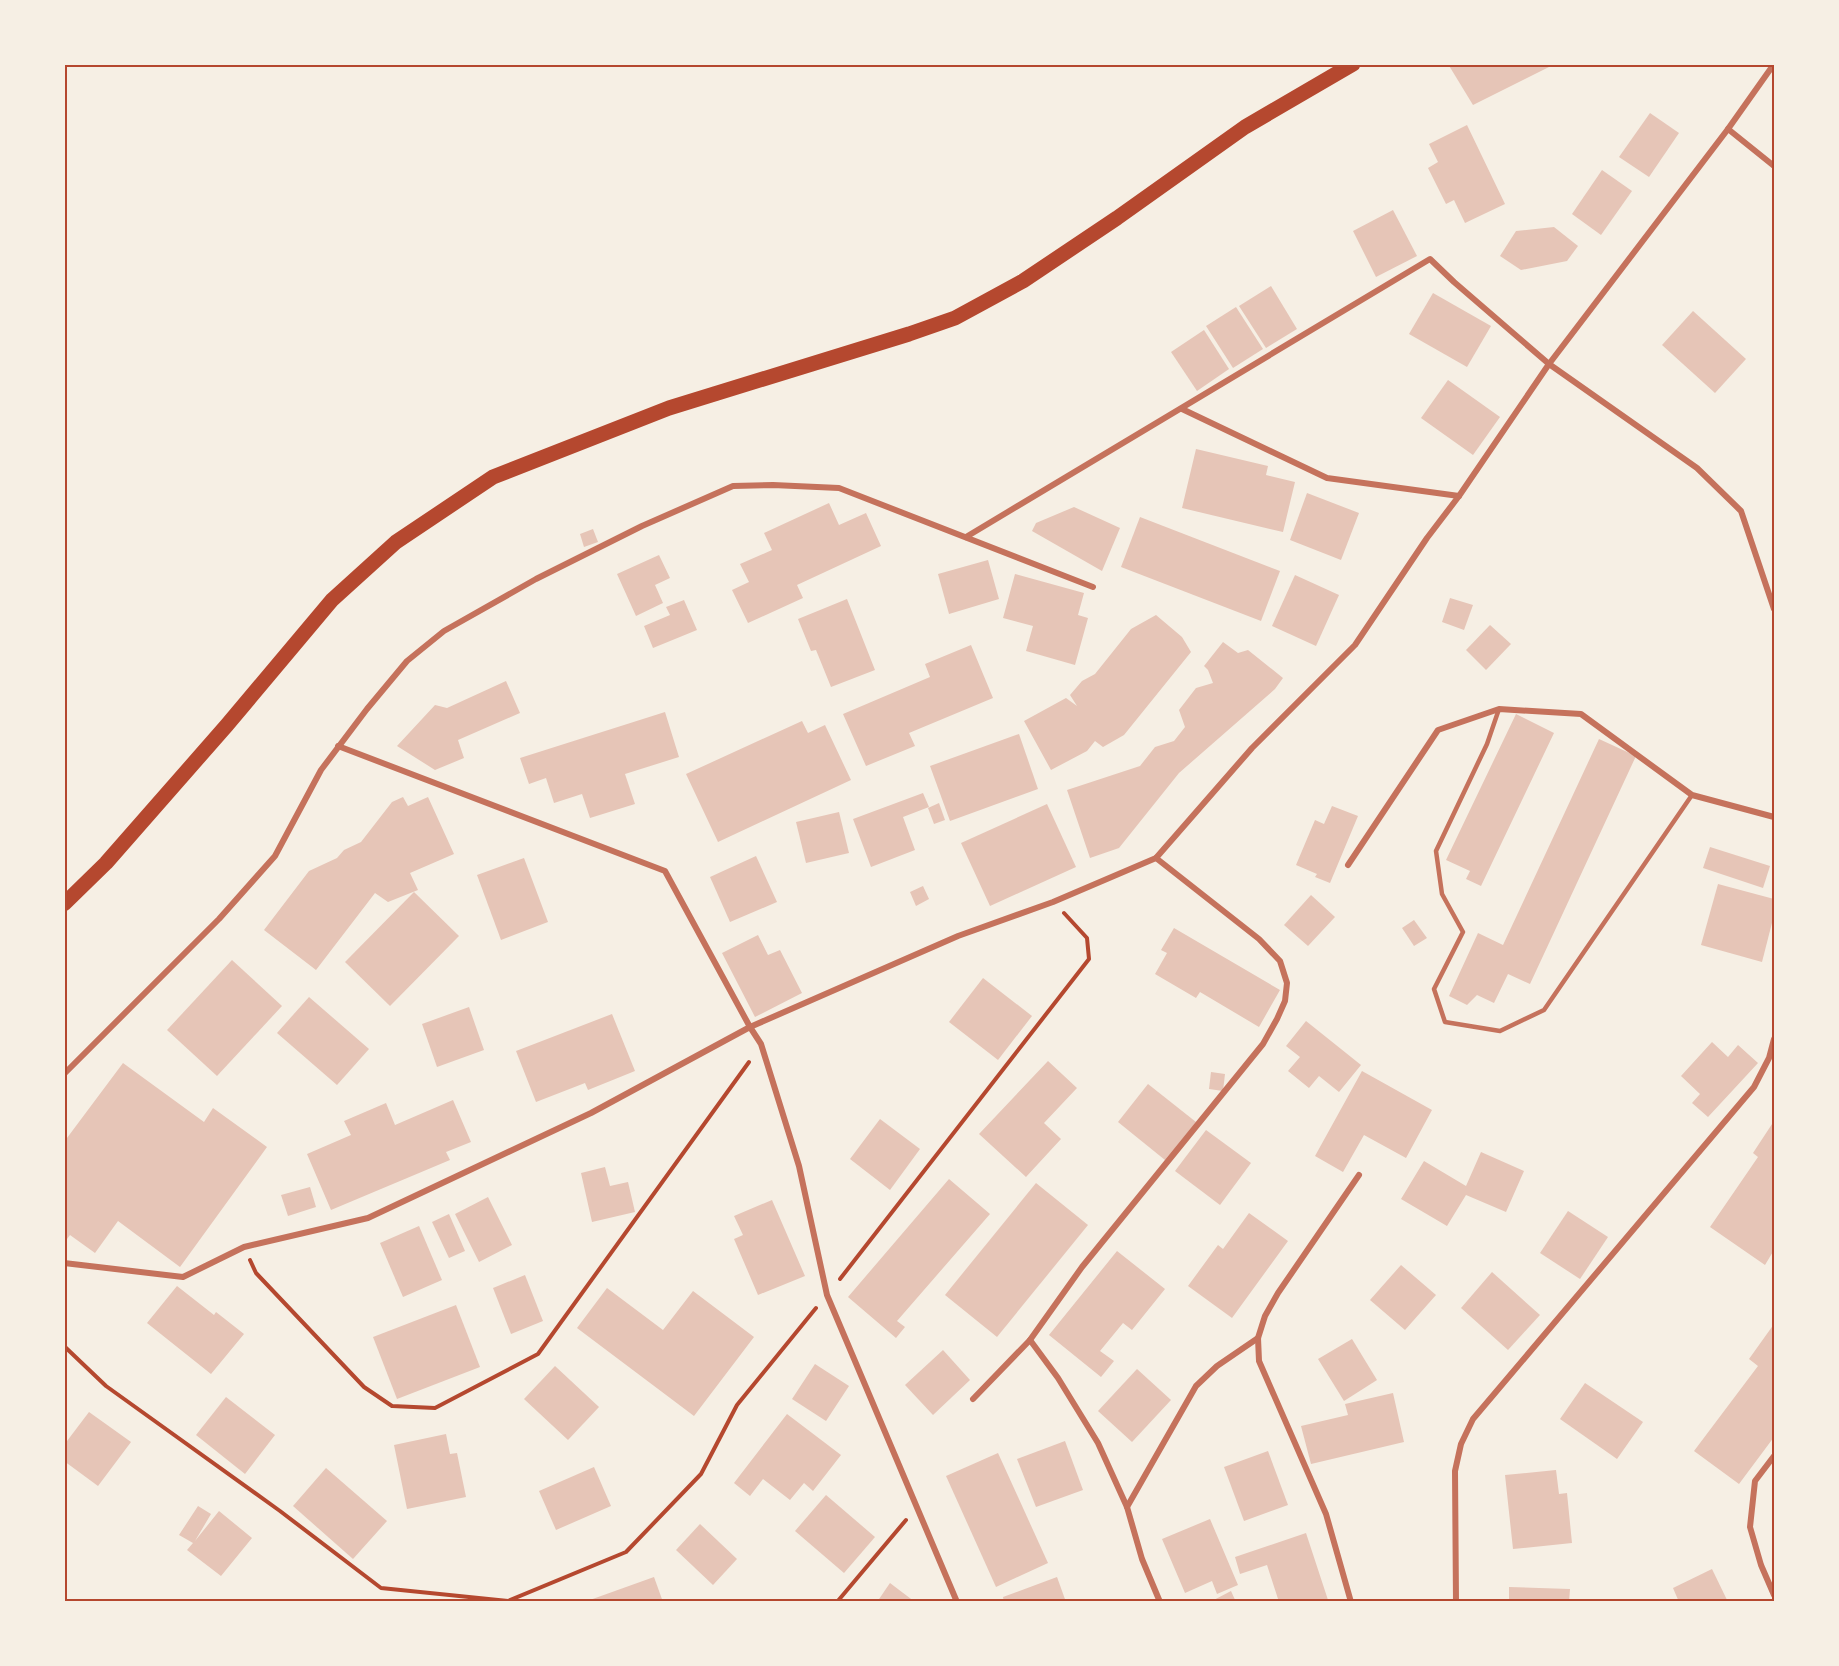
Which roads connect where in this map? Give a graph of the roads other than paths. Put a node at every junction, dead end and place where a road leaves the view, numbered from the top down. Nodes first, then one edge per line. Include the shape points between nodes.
1 (1353, 64) edge
2 (1774, 64) edge
3 (1728, 129) junction
4 (1774, 166) edge
5 (1549, 364) junction
6 (1182, 409) junction
7 (1459, 496) junction
8 (966, 537) junction
9 (1093, 587) dead end
10 (1774, 609) edge
11 (1499, 709) junction
12 (338, 746) junction
13 (1692, 795) junction
14 (1774, 817) edge
15 (1156, 858) junction
16 (1348, 865) dead end
17 (64, 904) edge
18 (750, 1027) junction
19 (1774, 1039) edge
20 (64, 1074) edge
21 (1359, 1175) dead end
22 (64, 1263) edge
23 (1258, 1338) junction
24 (1030, 1340) junction
25 (973, 1400) dead end
26 (1774, 1456) edge
27 (1127, 1507) junction
28 (1774, 1595) edge
29 (957, 1602) edge
30 (1160, 1602) edge
31 (1351, 1602) edge
32 (1456, 1602) edge

1 - 17 main road via 1245,127 1023,281 955,318 669,408 493,477 396,542 332,600 227,725
2 - 3 street
3 - 4 street
3 - 5 street
5 - 6 street via 1430,259
5 - 7 street
5 - 10 street via 1697,468 1741,511
6 - 7 street via 1327,478
6 - 8 street
7 - 15 street via 1355,645 1252,748
8 - 9 street
8 - 12 street via 840,488 733,486 642,525 444,631 407,661
11 - 13 street via 1581,714
11 - 13 lane via 1487,744 1436,851 1442,894 1463,932 1434,989 1445,1022 1500,1031 1544,1010
11 - 16 street via 1438,730
12 - 18 street via 666,871
12 - 20 street via 275,856 219,919
13 - 14 street
15 - 18 street via 1053,902 958,936
15 - 24 street via 1259,939 1280,961 1287,983 1285,1001 1263,1044 1082,1268
18 - 22 street via 591,1113 368,1218 244,1247 183,1277
18 - 29 street via 761,1044 799,1166 827,1295
19 - 32 street via 1769,1059 1754,1087 1473,1419 1461,1444 1455,1471
21 - 23 street via 1278,1293
23 - 27 street via 1196,1386
23 - 31 street via 1259,1361 1326,1514
24 - 25 street
24 - 27 street via 1098,1443
26 - 28 street via 1755,1481 1750,1527
27 - 30 street

